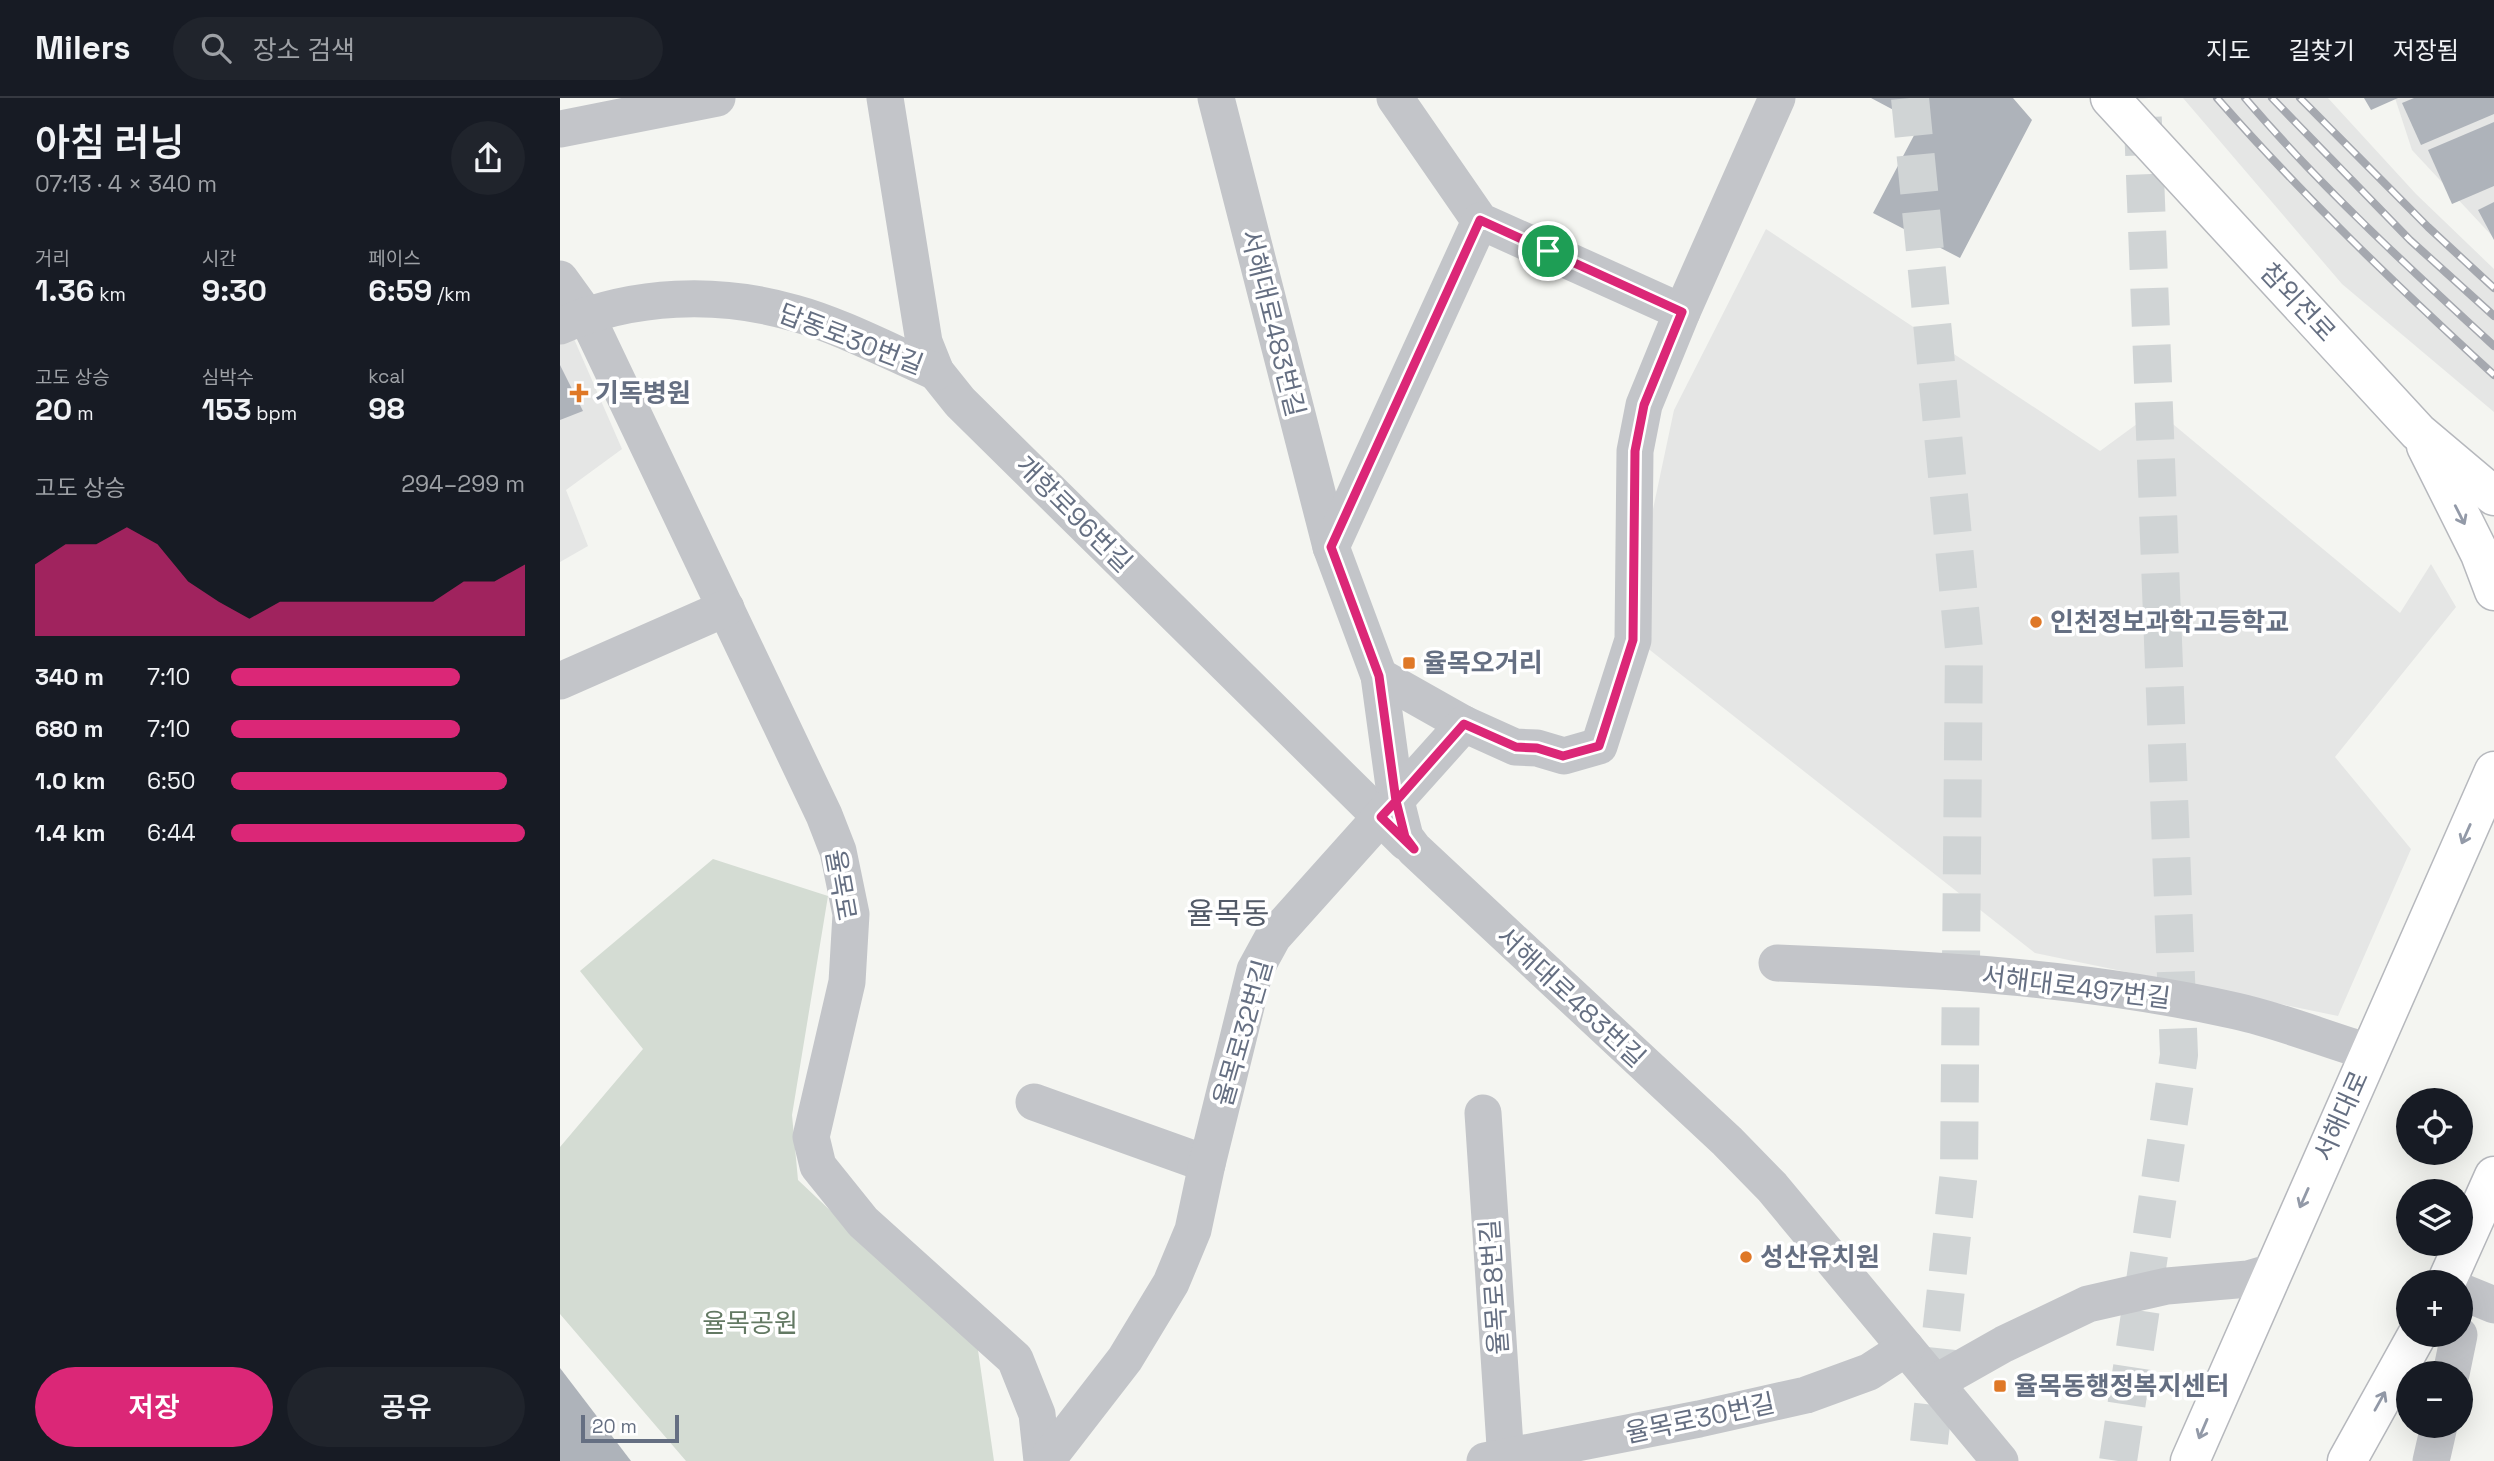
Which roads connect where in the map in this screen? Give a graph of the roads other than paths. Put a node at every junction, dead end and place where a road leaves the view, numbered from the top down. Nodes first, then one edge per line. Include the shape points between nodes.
1 (717, 98) edge
2 (885, 98) edge
3 (1216, 98) edge
4 (1395, 98) edge
5 (1777, 98) edge
6 (2110, 98) edge
7 (560, 129) edge
8 (1480, 220) junction
9 (560, 279) edge
10 (1682, 312) junction
11 (573, 321) edge
12 (936, 372) junction
13 (2418, 432) junction
14 (2494, 496) edge
15 (1331, 547) junction
16 (2494, 591) edge
17 (726, 608) junction
18 (1379, 676) junction
19 (560, 681) edge
20 (1464, 724) junction
21 (2494, 771) edge
22 (1388, 809) junction
23 (1777, 963) dead end
24 (2368, 1052) junction
25 (1034, 1102) dead end
26 (1483, 1113) dead end
27 (1207, 1164) junction
28 (2494, 1176) edge
29 (2453, 1270) edge
30 (2272, 1272) junction
31 (2473, 1296) edge
32 (2494, 1305) edge
33 (2410, 1347) edge
34 (1906, 1349) junction
35 (1935, 1383) junction
36 (2436, 1438) edge
37 (1499, 1460) edge
38 (1044, 1461) edge
39 (2000, 1461) edge
40 (2190, 1461) edge
41 (2347, 1461) edge
42 (2431, 1461) edge

1 - 7 street
2 - 12 street, 개항로96번길 via 924,342
3 - 15 street, 서해대로483번길
4 - 8 street
5 - 10 street
6 - 13 main road, 참외전로
8 - 10 street
8 - 15 street
9 - 11 street, 율목로
10 - 20 street via 1644,405 1635,451 1633,640 1599,746 1563,756 1516,747
11 - 12 street, 답동로30번길 via 633,303 701,298 750,302 797,313
11 - 17 street, 율목로
12 - 22 street, 개항로96번길 via 970,411
13 - 14 main road, 참외전로
13 -> 16 main road
15 - 18 street, 서해대로483번길
17 - 19 street
17 - 38 street, 율목로 via 824,815 838,851 851,914 847,982 811,1137 818,1166 863,1222 1015,1359 1037,1414
18 - 20 street
18 - 22 street, 서해대로483번길
20 - 22 street, 율목로32번길
21 -> 24 main road, 서해대로
22 - 27 street, 율목로32번길 via 1273,937 1255,970
22 - 34 street, 서해대로483번길 via 1414,849 1772,1187
23 - 24 street, 서해대로497번길 via 1913,968 2131,991 2239,1012
24 -> 30 main road, 서해대로
25 - 27 street
26 - 37 street, 율목로8번길
27 - 38 street, 율목로32번길 via 1193,1230 1171,1283 1125,1359
28 - 29 main road
30 - 35 street via 2248,1279 2167,1286 2088,1304 2004,1343
30 -> 40 main road, 서해대로
31 - 32 street
41 -> 33 main road
34 - 35 street, 서해대로483번길
34 - 37 street, 율목로30번길 via 1870,1371 1806,1395
35 - 39 street, 서해대로483번길
36 - 42 street

